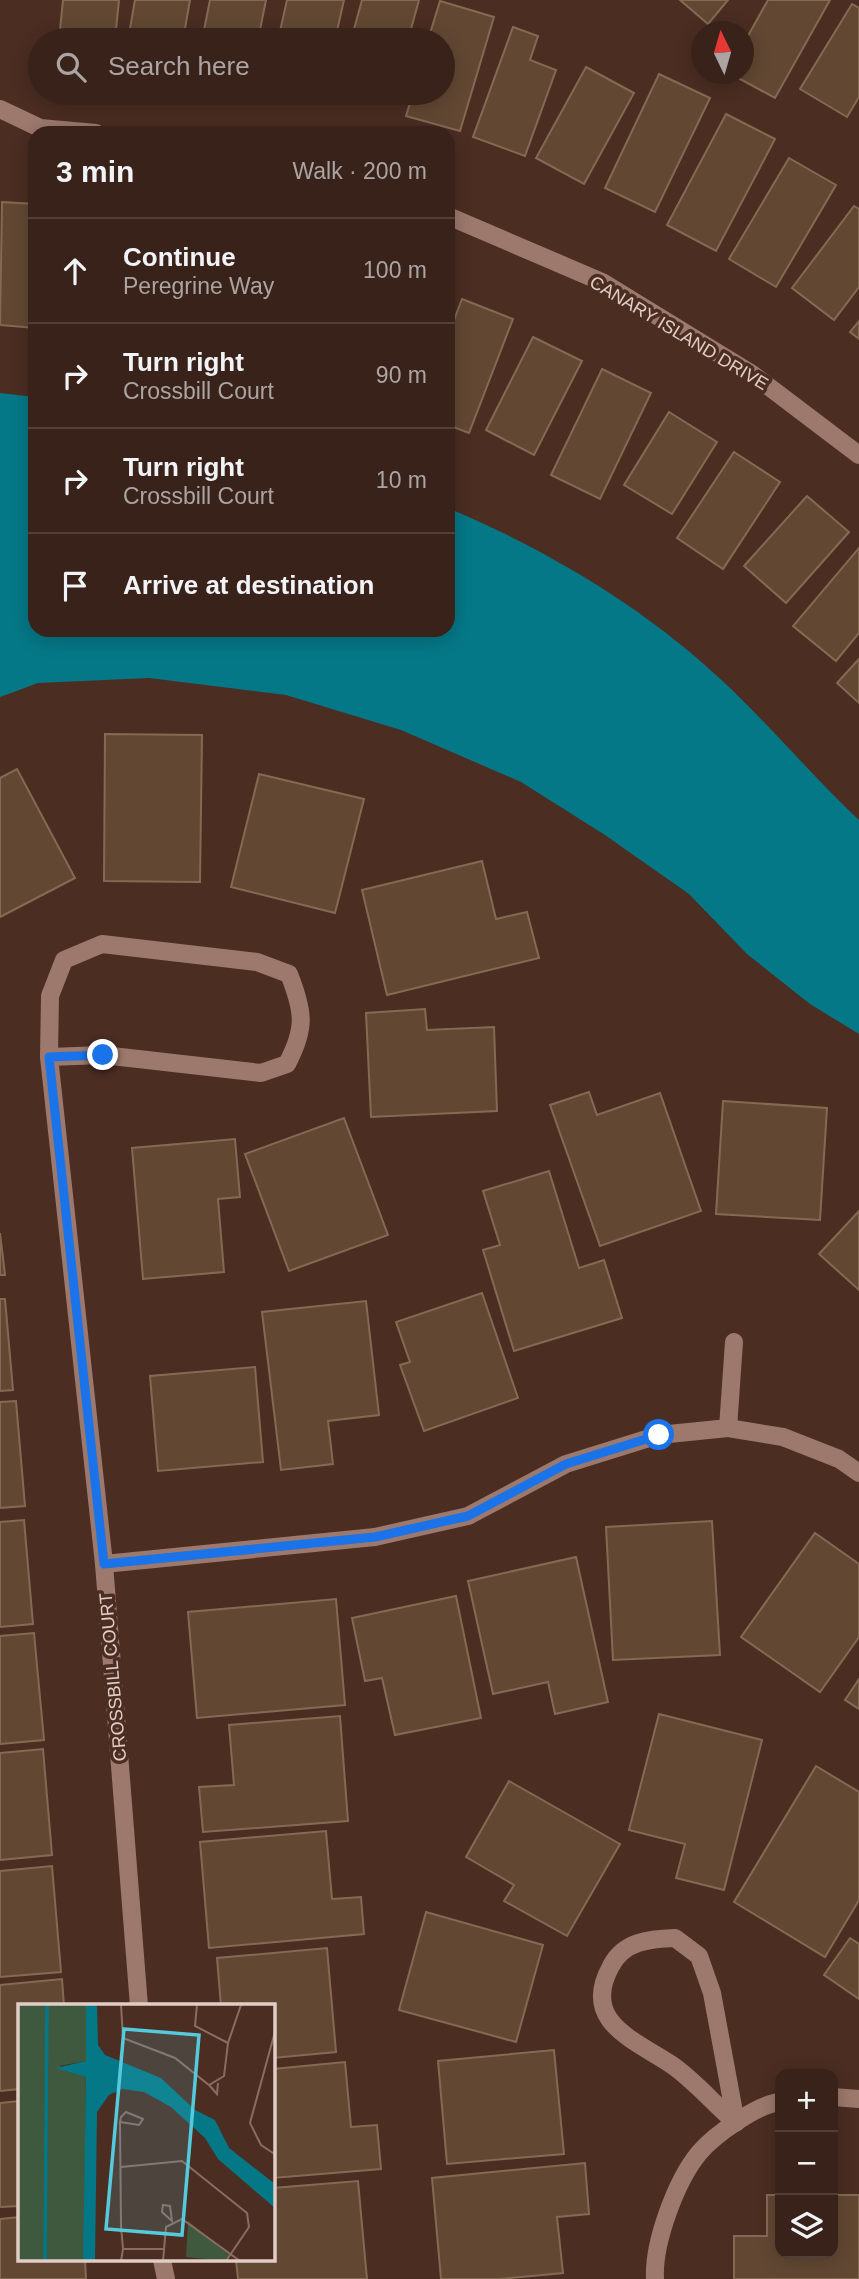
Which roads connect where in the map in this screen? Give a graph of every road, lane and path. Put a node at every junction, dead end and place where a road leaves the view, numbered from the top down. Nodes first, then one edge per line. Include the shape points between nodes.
1 (0, 109) edge
2 (36, 126) edge
3 (455, 219) edge
4 (859, 455) edge
5 (49, 1057) junction
6 (734, 1342) dead end
7 (728, 1428) junction
8 (859, 1473) edge
9 (104, 1564) junction
10 (139, 2004) edge
11 (838, 2097) edge
12 (859, 2099) edge
13 (775, 2102) edge
14 (736, 2123) junction
15 (655, 2279) edge

1 - 2 street
3 - 4 street, CANARY ISLAND DRIVE via 602,282 752,374
5 - 5 street, CROSSBILL COURT via 50,996 64,960 102,944 257,962 289,974 301,1003 301,1037 287,1064 261,1073 103,1055
5 - 9 street, CROSSBILL COURT
6 - 7 street
7 - 8 street via 783,1437 839,1459
7 - 9 street via 659,1435 566,1464 468,1516 375,1537
9 - 10 street, CROSSBILL COURT
11 - 12 street
13 - 14 street via 766,2103
14 - 14 street via 712,1993 699,1956 675,1938 644,1939 617,1954 606,1974 602,2003 615,2030 673,2066
14 - 15 street via 699,2152 673,2199 654,2261

